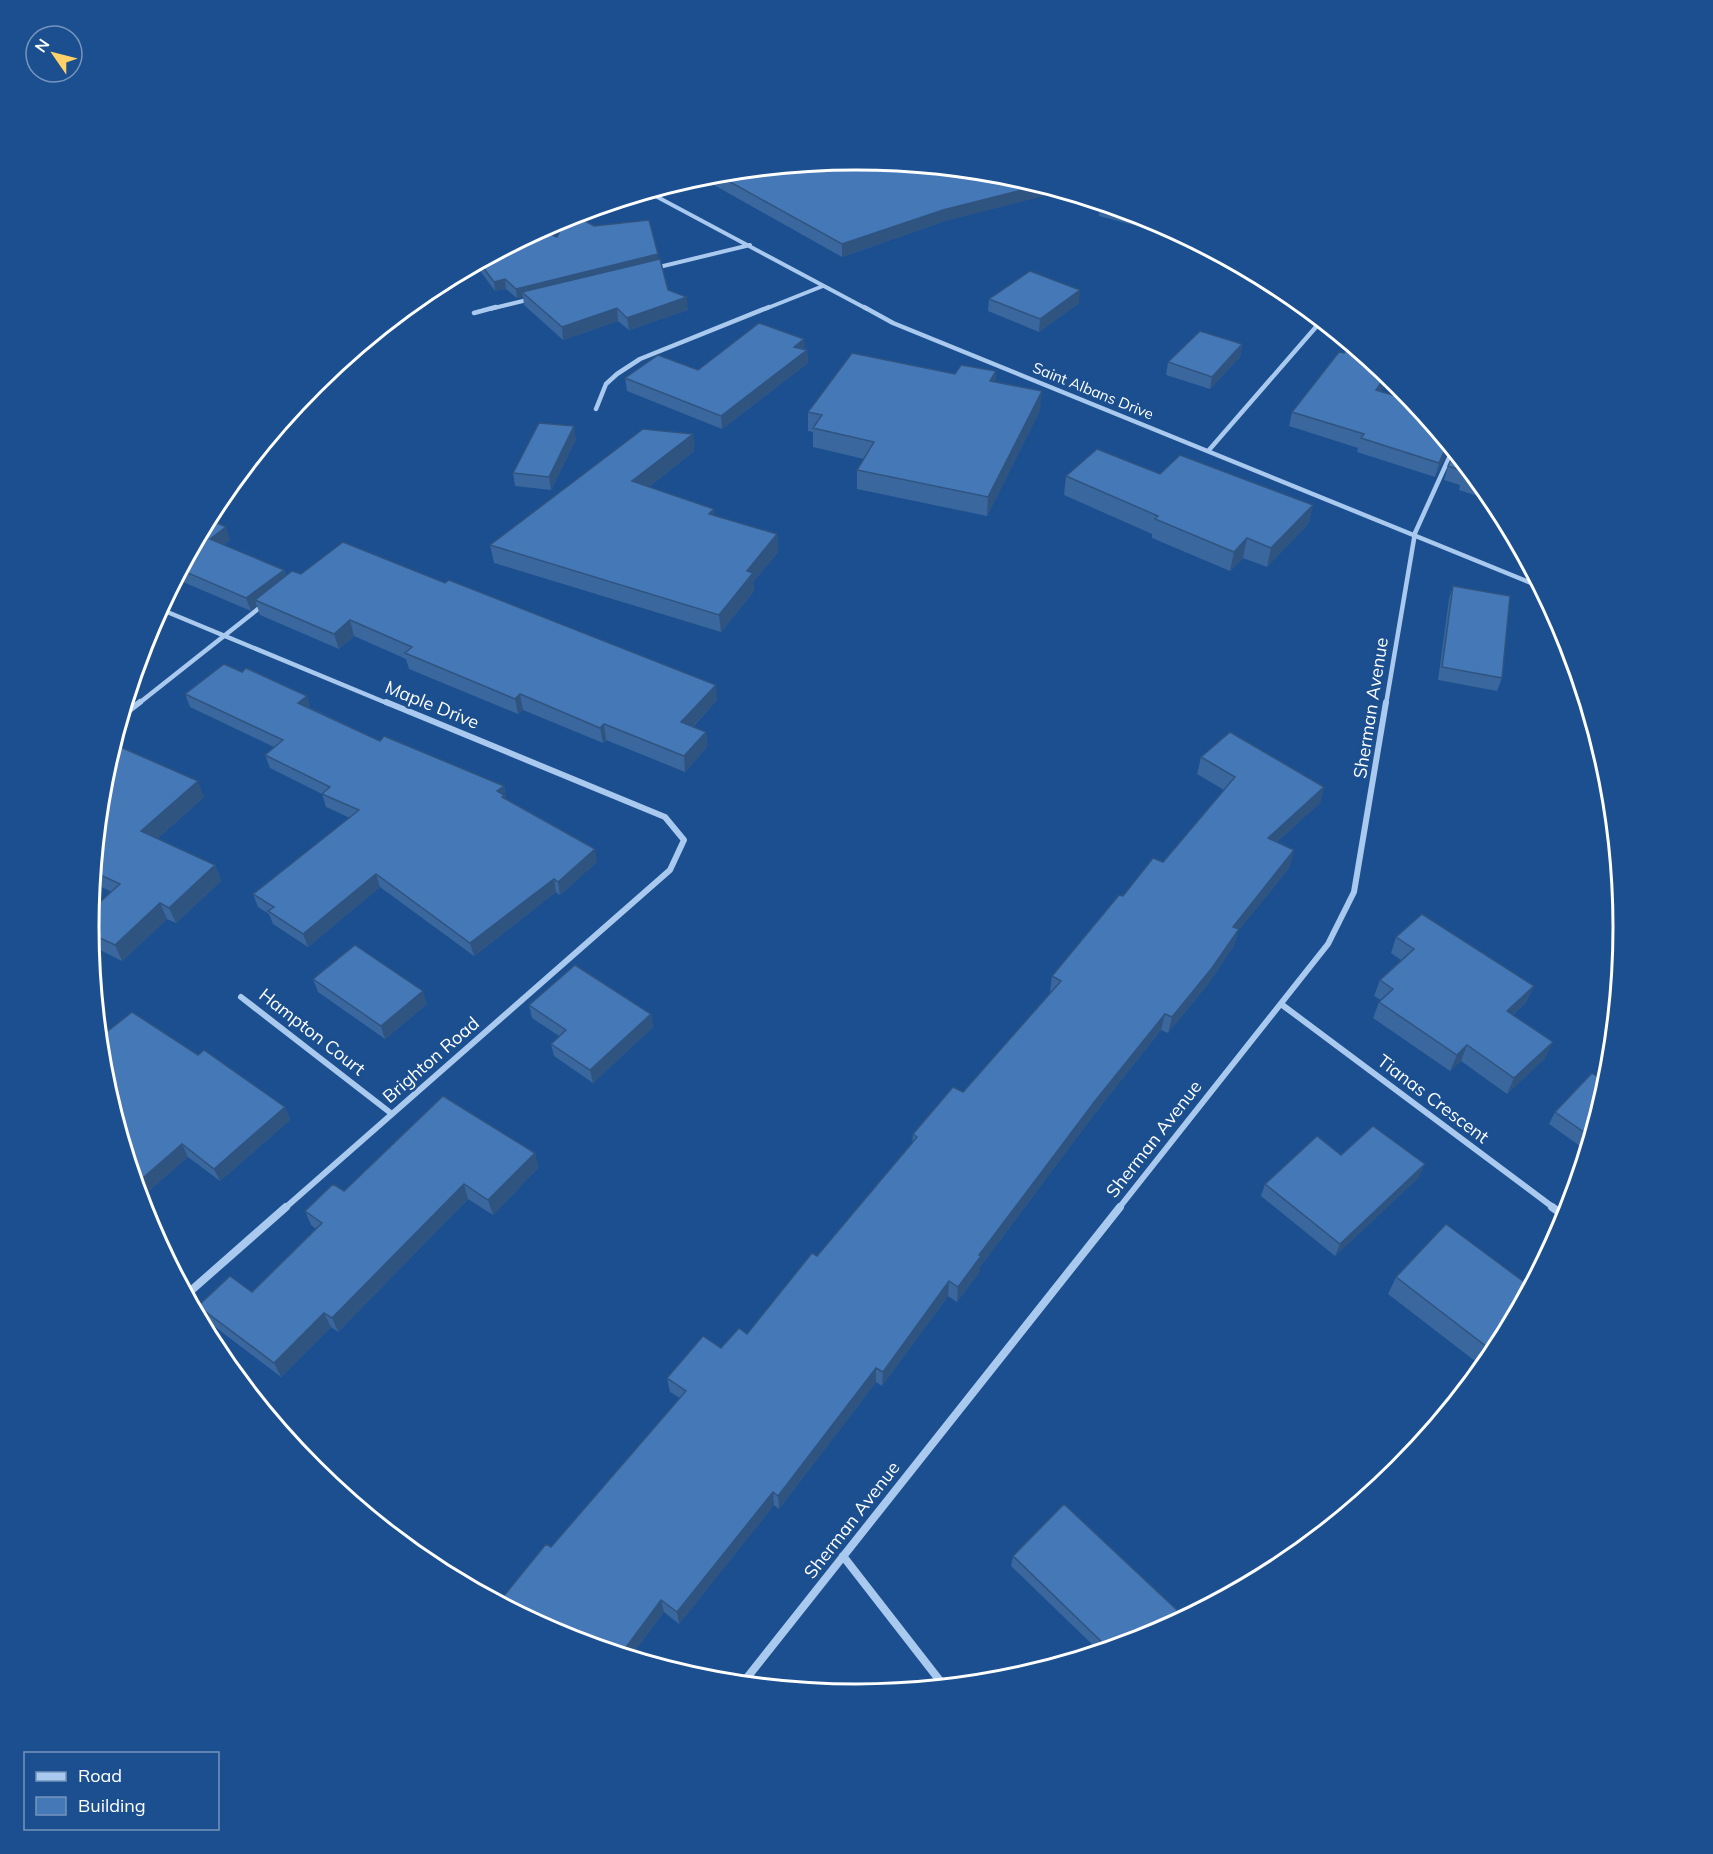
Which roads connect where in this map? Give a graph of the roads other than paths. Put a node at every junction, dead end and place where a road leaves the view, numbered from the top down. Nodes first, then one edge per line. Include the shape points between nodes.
1 (656, 196) edge
2 (750, 245) junction
3 (646, 270) edge
4 (823, 286) junction
5 (543, 296) edge
6 (474, 313) dead end
7 (1317, 325) edge
8 (596, 410) dead end
9 (1209, 450) junction
10 (1449, 457) edge
11 (1415, 533) junction
12 (1531, 583) edge
13 (269, 601) edge
14 (168, 612) edge
15 (224, 635) junction
16 (132, 708) edge
17 (684, 840) joint
18 (241, 997) dead end
19 (1281, 1004) junction
20 (392, 1114) junction
21 (1558, 1211) edge
22 (192, 1290) edge
23 (843, 1556) junction
24 (748, 1676) edge
25 (939, 1680) edge

1 - 2 street, Saint Albans Drive
2 - 3 street
2 - 4 street, Saint Albans Drive
4 - 8 street via 640,358 599,391
4 - 9 street, Saint Albans Drive via 893,322
5 - 6 street
7 - 9 street
9 - 11 street, Saint Albans Drive
10 - 11 street, Sherman Avenue
11 - 12 street, Saint Albans Drive
11 - 19 street, Sherman Avenue via 1354,892 1328,944
13 - 15 street
14 - 15 street, Maple Drive
15 - 16 street
15 - 17 street, Maple Drive via 665,817
17 - 20 street, Brighton Road via 670,870
18 - 20 street, Hampton Court
19 - 21 street, Tianas Crescent
19 - 23 street, Sherman Avenue
20 - 22 street, Brighton Road
23 - 24 street, Sherman Avenue
23 - 25 street

